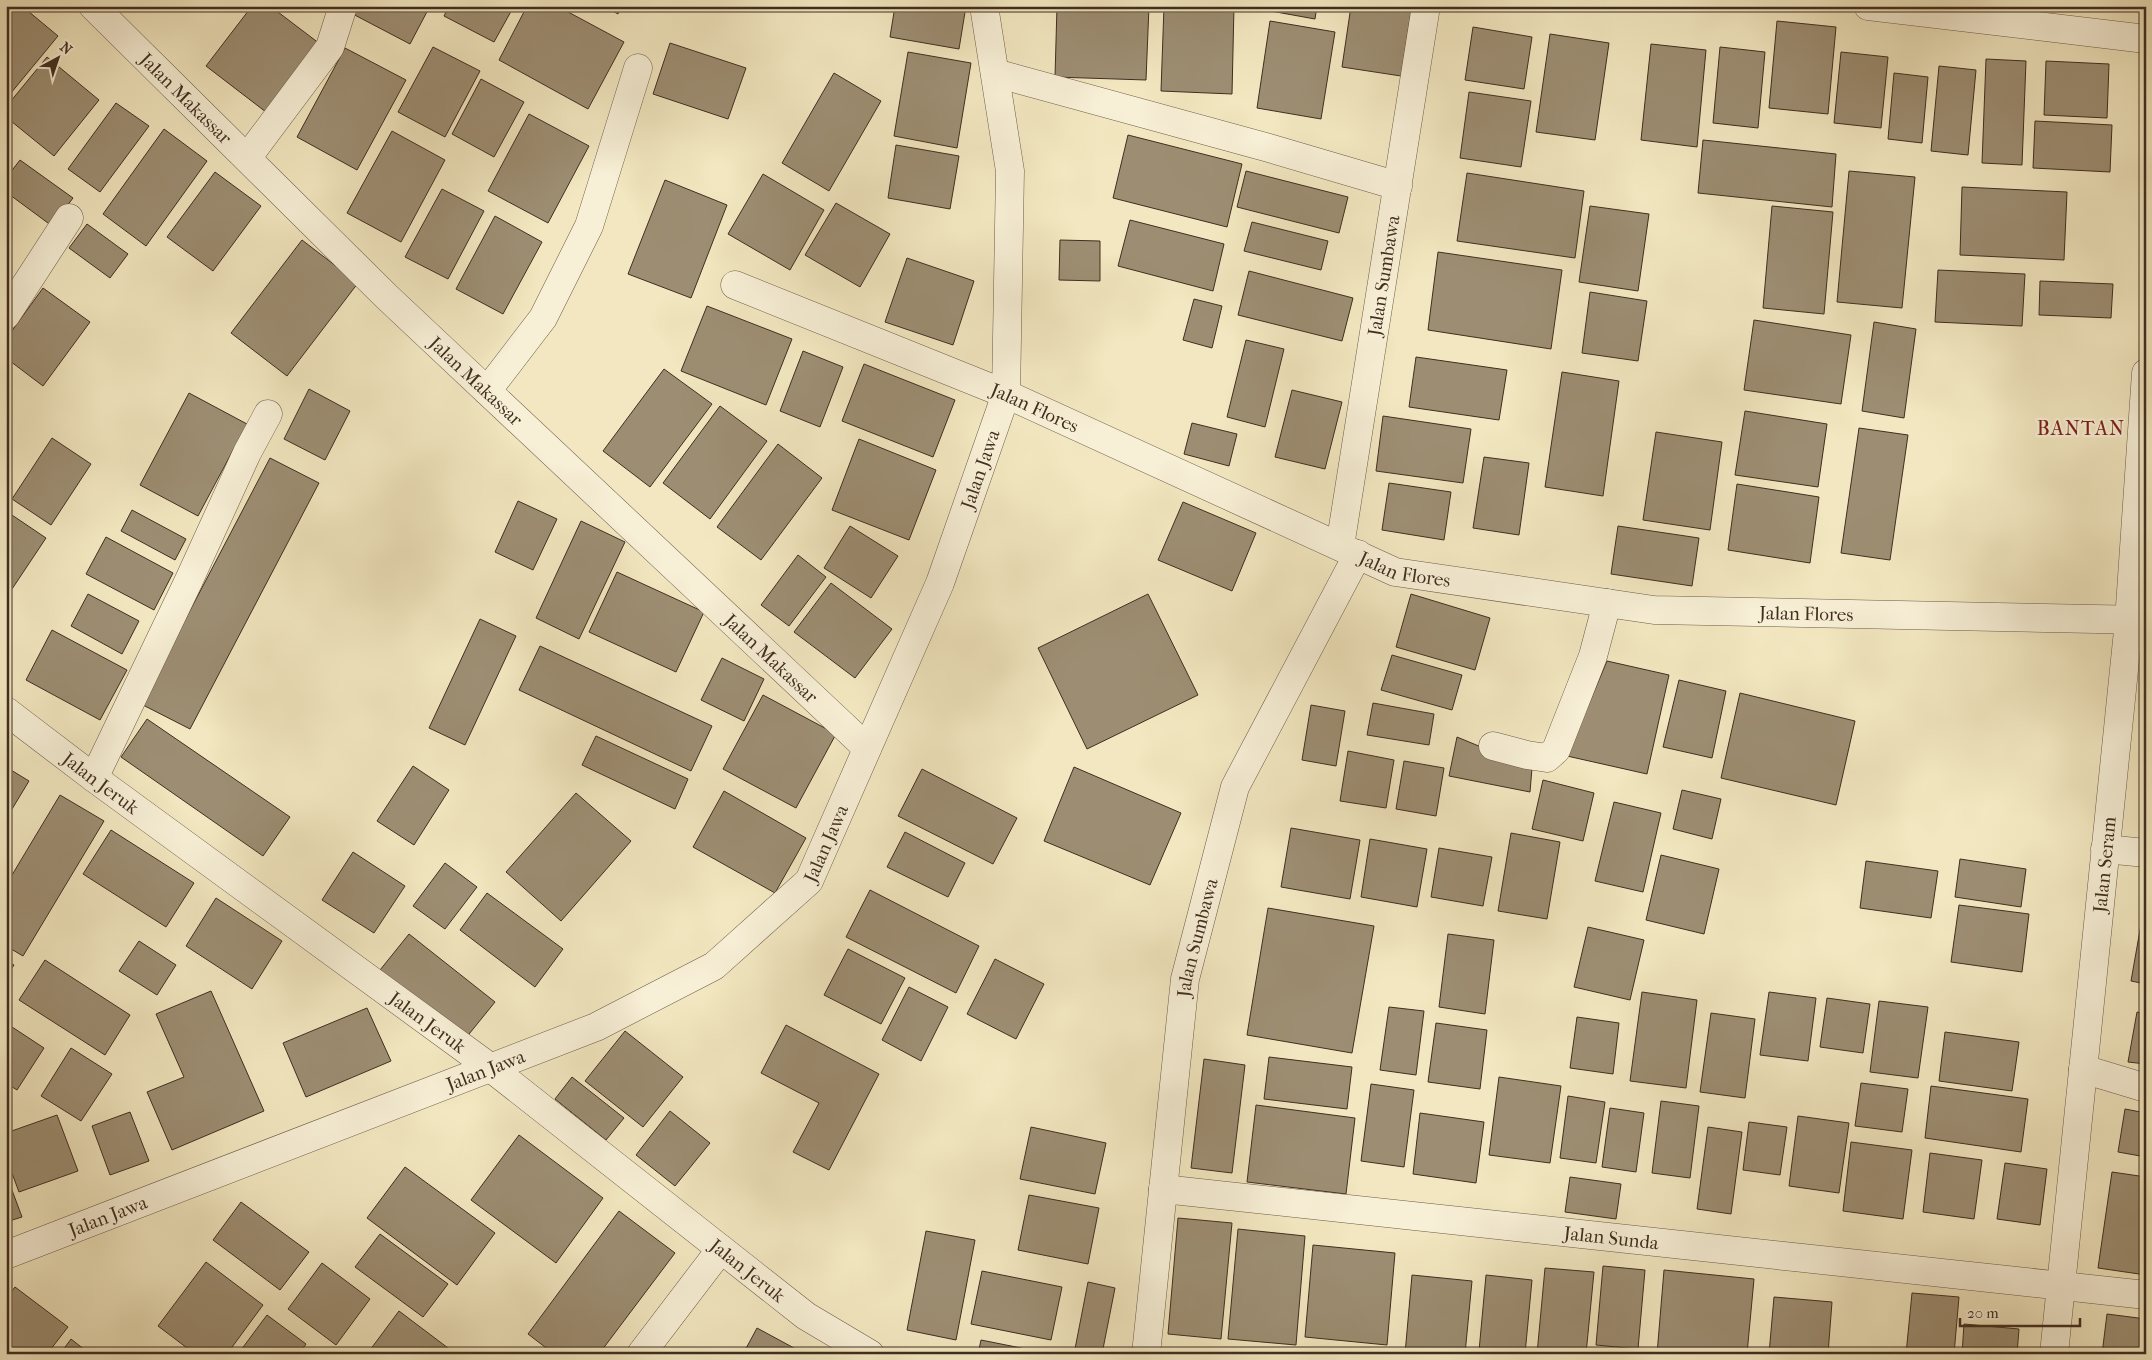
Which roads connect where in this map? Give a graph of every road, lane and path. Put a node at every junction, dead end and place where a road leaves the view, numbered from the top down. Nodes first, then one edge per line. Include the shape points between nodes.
1 (92, 6) edge
2 (342, 6) edge
3 (984, 6) edge
4 (1426, 6) edge
5 (1868, 6) edge
6 (2146, 39) edge
7 (638, 68) dead end
8 (995, 73) junction
9 (247, 158) junction
10 (1398, 186) junction
11 (69, 218) dead end
12 (735, 285) dead end
13 (6, 315) edge
14 (2146, 373) edge
15 (487, 391) junction
16 (1006, 394) junction
17 (268, 414) dead end
18 (2141, 522) edge
19 (1349, 550) junction
20 (1608, 603) junction
21 (2138, 621) edge
22 (6, 711) edge
23 (1492, 746) dead end
24 (867, 748) junction
25 (94, 778) junction
26 (2106, 849) junction
27 (2146, 853) edge
28 (491, 1068) junction
29 (2083, 1069) junction
30 (2146, 1088) edge
31 (1163, 1189) junction
32 (721, 1249) junction
33 (6, 1255) edge
34 (2061, 1286) junction
35 (2146, 1295) edge
36 (641, 1354) edge
37 (870, 1354) edge
38 (1146, 1354) edge
39 (2054, 1354) edge

1 - 9 street, Jalan Makassar
2 - 9 street via 330,47
3 - 8 street, Jalan Jawa
4 - 10 street, Jalan Sumbawa
5 - 6 street
7 - 15 street via 589,226 543,318
8 - 10 street
8 - 16 street, Jalan Jawa via 1010,171
9 - 15 street, Jalan Makassar
10 - 19 street, Jalan Sumbawa
11 - 13 street
12 - 16 street, Jalan Flores
14 - 18 street, Jalan Seram
15 - 24 street, Jalan Makassar
16 - 19 street, Jalan Flores
16 - 24 street, Jalan Jawa via 940,584
17 - 25 street via 247,452
18 - 21 street, Jalan Seram
19 - 20 street, Jalan Flores via 1395,572
19 - 31 street, Jalan Sumbawa via 1235,787 1185,979
20 - 21 street, Jalan Flores via 1654,610
20 - 23 street via 1593,656 1556,750 1547,758
21 - 26 street, Jalan Seram
22 - 25 street, Jalan Jeruk
24 - 28 street, Jalan Jawa via 808,881 714,966 596,1027
25 - 28 street, Jalan Jeruk
26 - 27 street
26 - 29 street, Jalan Seram
28 - 32 street, Jalan Jeruk
28 - 33 street, Jalan Jawa
29 - 30 street
29 - 34 street, Jalan Seram
31 - 34 street, Jalan Sunda
31 - 38 street, Jalan Sumbawa
32 - 36 street
32 - 37 street, Jalan Jeruk via 806,1316
34 - 35 street, Jalan Sunda
34 - 39 street, Jalan Seram

